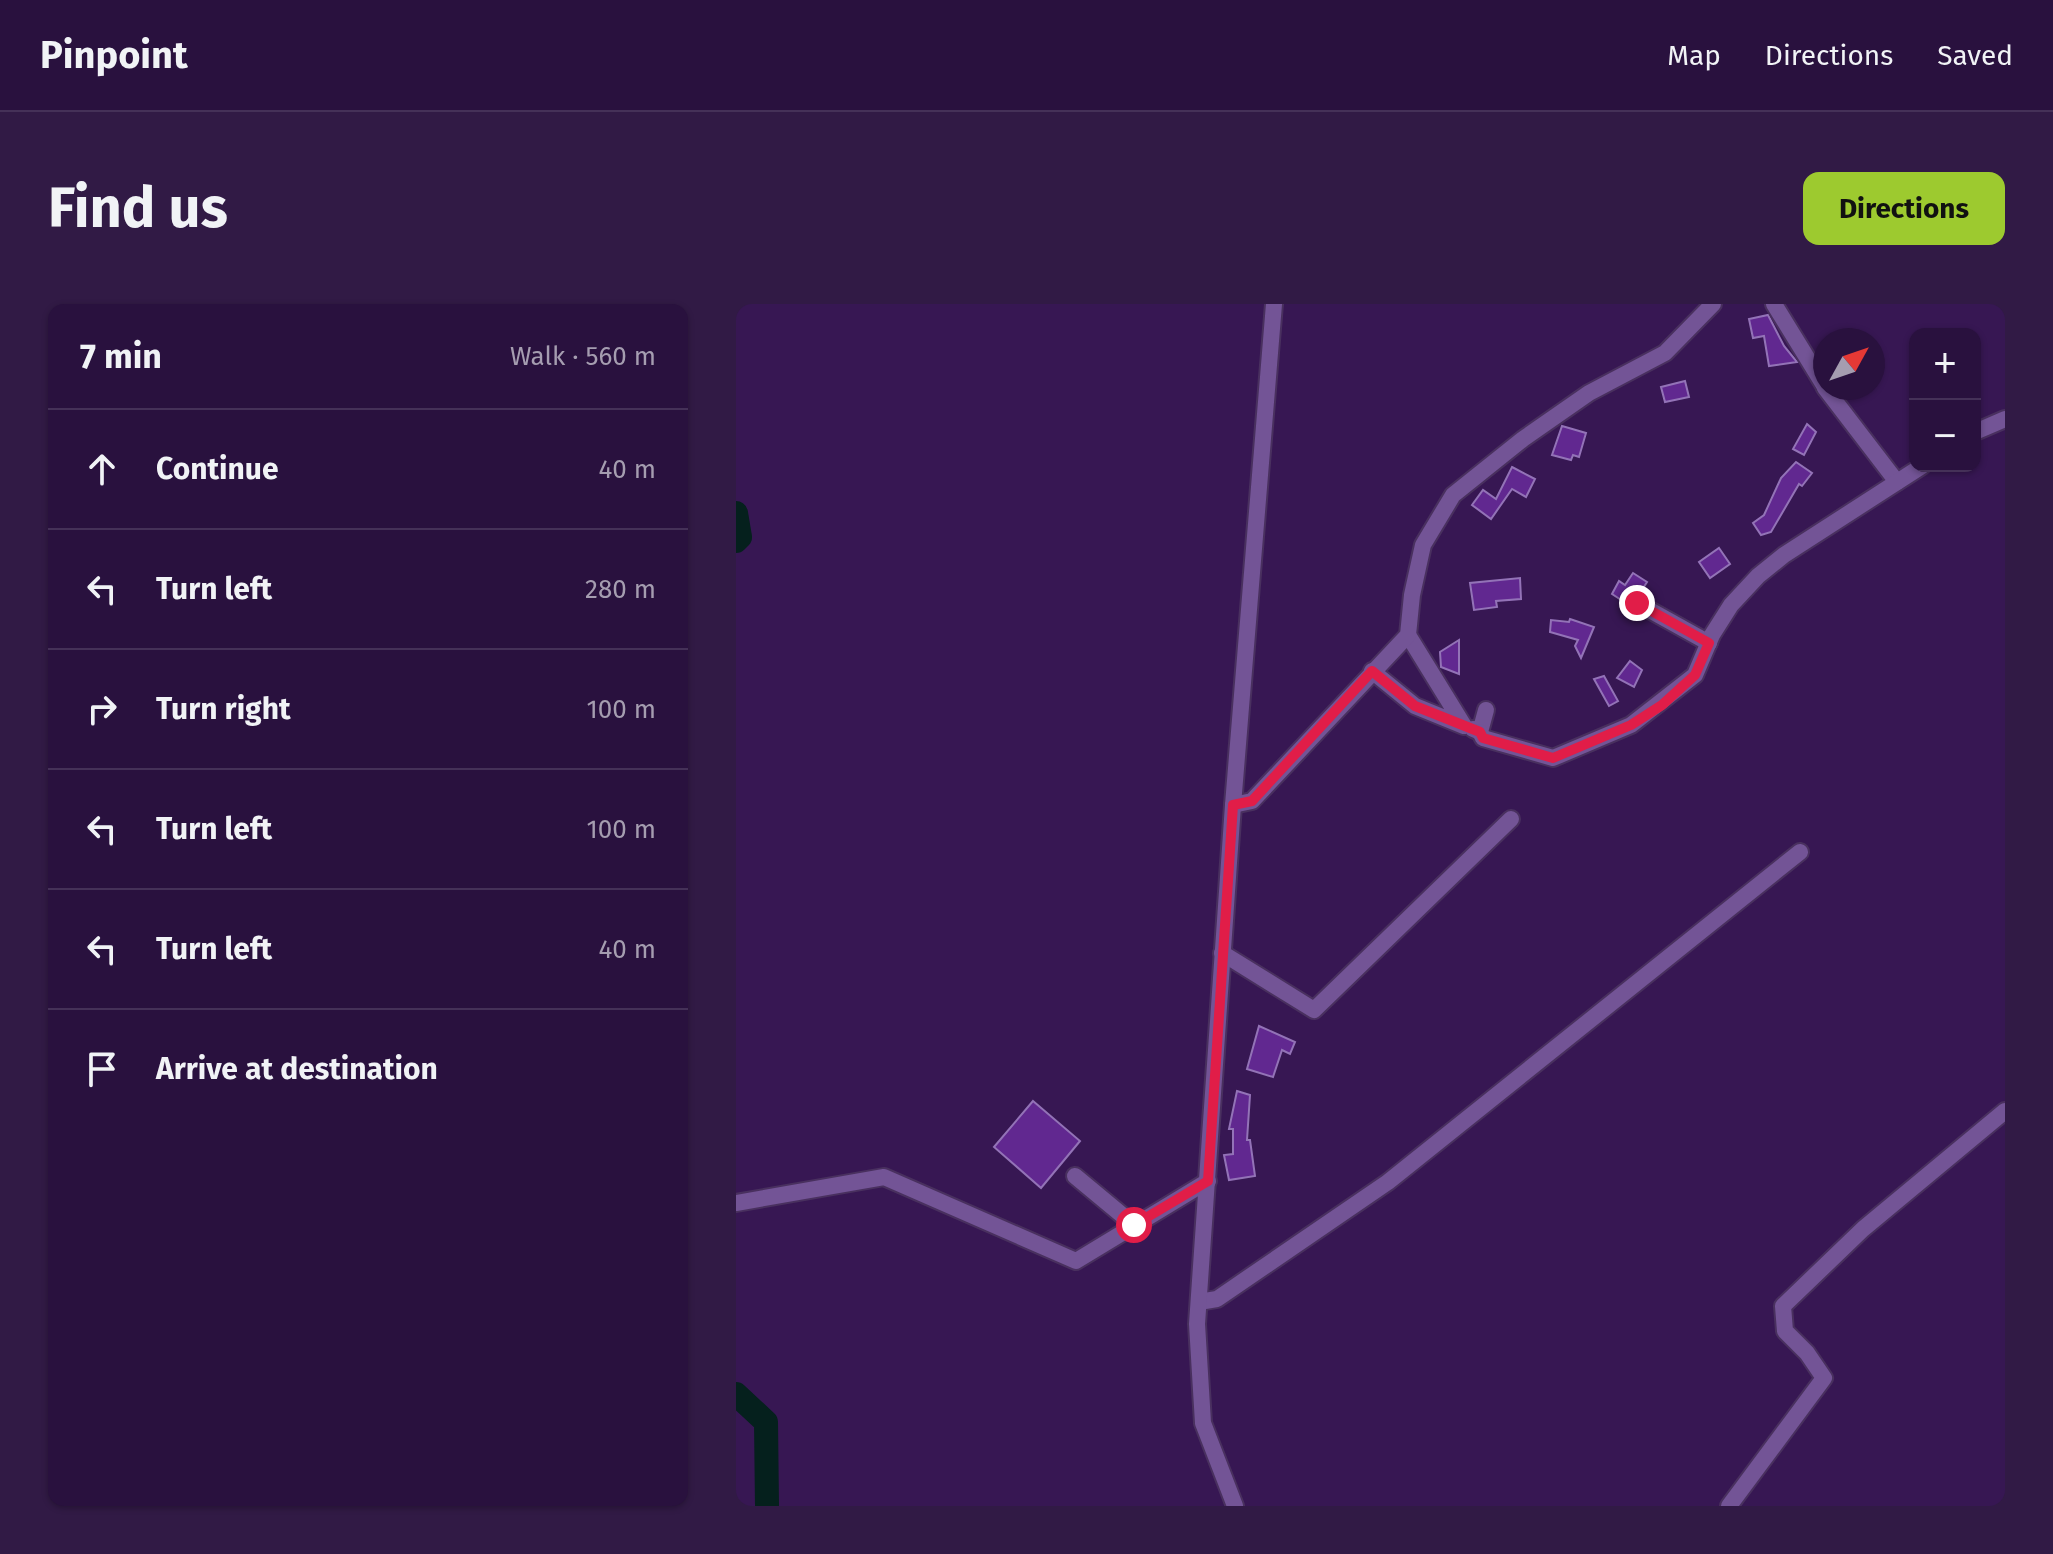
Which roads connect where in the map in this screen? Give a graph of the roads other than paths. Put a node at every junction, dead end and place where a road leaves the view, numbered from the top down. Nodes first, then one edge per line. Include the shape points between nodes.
1 (1274, 304) edge
2 (1713, 304) edge
3 (1774, 304) edge
4 (1813, 368) edge
5 (1834, 400) edge
6 (2005, 419) edge
7 (1981, 429) edge
8 (1913, 472) edge
9 (1897, 482) junction
10 (1637, 603) dead end
11 (1408, 635) junction
12 (1709, 643) junction
13 (1372, 671) junction
14 (1486, 710) dead end
15 (1464, 726) junction
16 (1480, 732) junction
17 (1233, 805) junction
18 (1511, 819) dead end
19 (1800, 852) dead end
20 (1222, 953) junction
21 (2005, 1111) edge
22 (1075, 1176) dead end
23 (1208, 1181) junction
24 (736, 1203) edge
25 (1134, 1225) junction
26 (1199, 1302) junction
27 (1235, 1506) edge
28 (1729, 1506) edge

1 - 17 street
2 - 11 street via 1665,353 1589,393 1453,495 1423,545
3 - 4 street
5 - 9 street
6 - 7 street
8 - 9 street
9 - 12 street via 1758,576 1731,605
10 - 12 street
11 - 13 street
11 - 15 street
12 - 16 street via 1695,675 1662,705 1631,725 1553,758 1483,738
13 - 15 street via 1415,706
13 - 17 street via 1252,801
14 - 16 street
15 - 16 street
17 - 20 street
18 - 20 street via 1314,1010
19 - 26 street via 1388,1182 1217,1299
20 - 23 street
21 - 28 street via 1863,1229 1783,1306 1785,1331 1824,1378
22 - 25 street
23 - 25 street
23 - 26 street
24 - 25 street via 884,1177 1076,1261
26 - 27 street via 1203,1423

